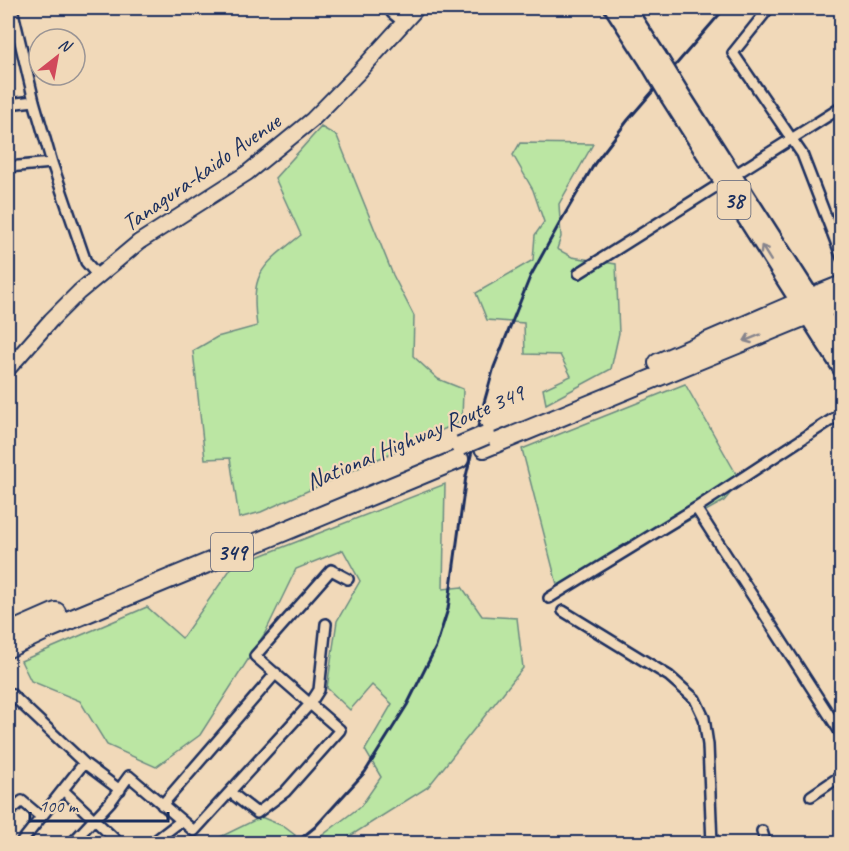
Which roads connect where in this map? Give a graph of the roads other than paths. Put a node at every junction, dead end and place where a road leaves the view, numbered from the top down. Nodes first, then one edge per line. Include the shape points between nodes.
1 (12, 8) edge
2 (389, 8) edge
3 (417, 8) edge
4 (613, 8) edge
5 (627, 8) edge
6 (769, 8) edge
7 (403, 22) junction
8 (8, 42) edge
9 (19, 42) junction
10 (653, 59) junction
11 (34, 101) junction
12 (8, 104) edge
13 (842, 107) edge
14 (791, 138) junction
15 (52, 163) junction
16 (8, 167) edge
17 (727, 178) junction
18 (842, 258) edge
19 (579, 273) dead end
20 (98, 276) junction
21 (842, 285) edge
22 (842, 302) edge
23 (808, 306) junction
24 (842, 345) edge
25 (8, 369) edge
26 (842, 370) edge
27 (840, 418) edge
28 (459, 452) junction
29 (696, 508) junction
30 (348, 579) dead end
31 (549, 598) dead end
32 (563, 611) dead end
33 (326, 624) dead end
34 (8, 633) edge
35 (8, 648) edge
36 (276, 673) junction
37 (8, 696) edge
38 (309, 704) junction
39 (842, 735) edge
40 (84, 764) junction
41 (842, 775) edge
42 (63, 790) junction
43 (120, 790) junction
44 (230, 792) junction
45 (812, 796) dead end
46 (162, 805) junction
47 (8, 813) edge
48 (41, 817) junction
49 (94, 819) junction
50 (181, 821) junction
51 (762, 831) dead end
52 (20, 843) edge
53 (71, 843) edge
54 (120, 843) edge
55 (151, 843) edge
56 (712, 843) edge
57 (766, 843) edge

1 - 9 street
2 - 7 street
3 - 7 street, Tanagura-kaido Avenue
4 - 10 main road, 38
5 - 10 main road, 38
6 - 14 street via 733,53
7 - 20 street, Tanagura-kaido Avenue via 312,120 278,149 138,242
8 - 9 street
9 - 11 street
10 - 17 main road, 38, bridge
11 - 12 street
11 - 15 street
13 - 14 street
14 - 17 street
14 - 18 street via 802,154
15 - 16 street
15 - 20 street via 86,262
17 - 19 street
17 - 23 main road, 38
20 - 25 street, Tanagura-kaido Avenue via 78,292
21 - 23 highway, National Highway Route 349 / 349
22 - 23 highway, National Highway Route 349 / 349
23 - 24 main road, 38
23 - 26 main road, 38
23 - 28 highway, National Highway Route 349 / 349
27 - 29 street
28 - 34 highway, National Highway Route 349 / 349
28 - 35 highway, National Highway Route 349 / 349
29 - 31 street
29 - 39 street
30 - 36 street via 331,570 255,656
32 - 56 street via 669,676 695,699 704,718 708,745
33 - 38 street via 319,690
36 - 38 street
36 - 46 street
37 - 40 street via 11,694
38 - 44 street
38 - 44 street via 340,730 285,792 257,813
40 - 42 street
40 - 43 street
41 - 45 street
42 - 48 street
42 - 49 street
43 - 46 street via 129,776
43 - 49 street
44 - 50 street via 194,831
46 - 50 street
47 - 48 street via 22,801
48 - 52 street
49 - 53 street
49 - 54 street
50 - 55 street
51 - 57 street

